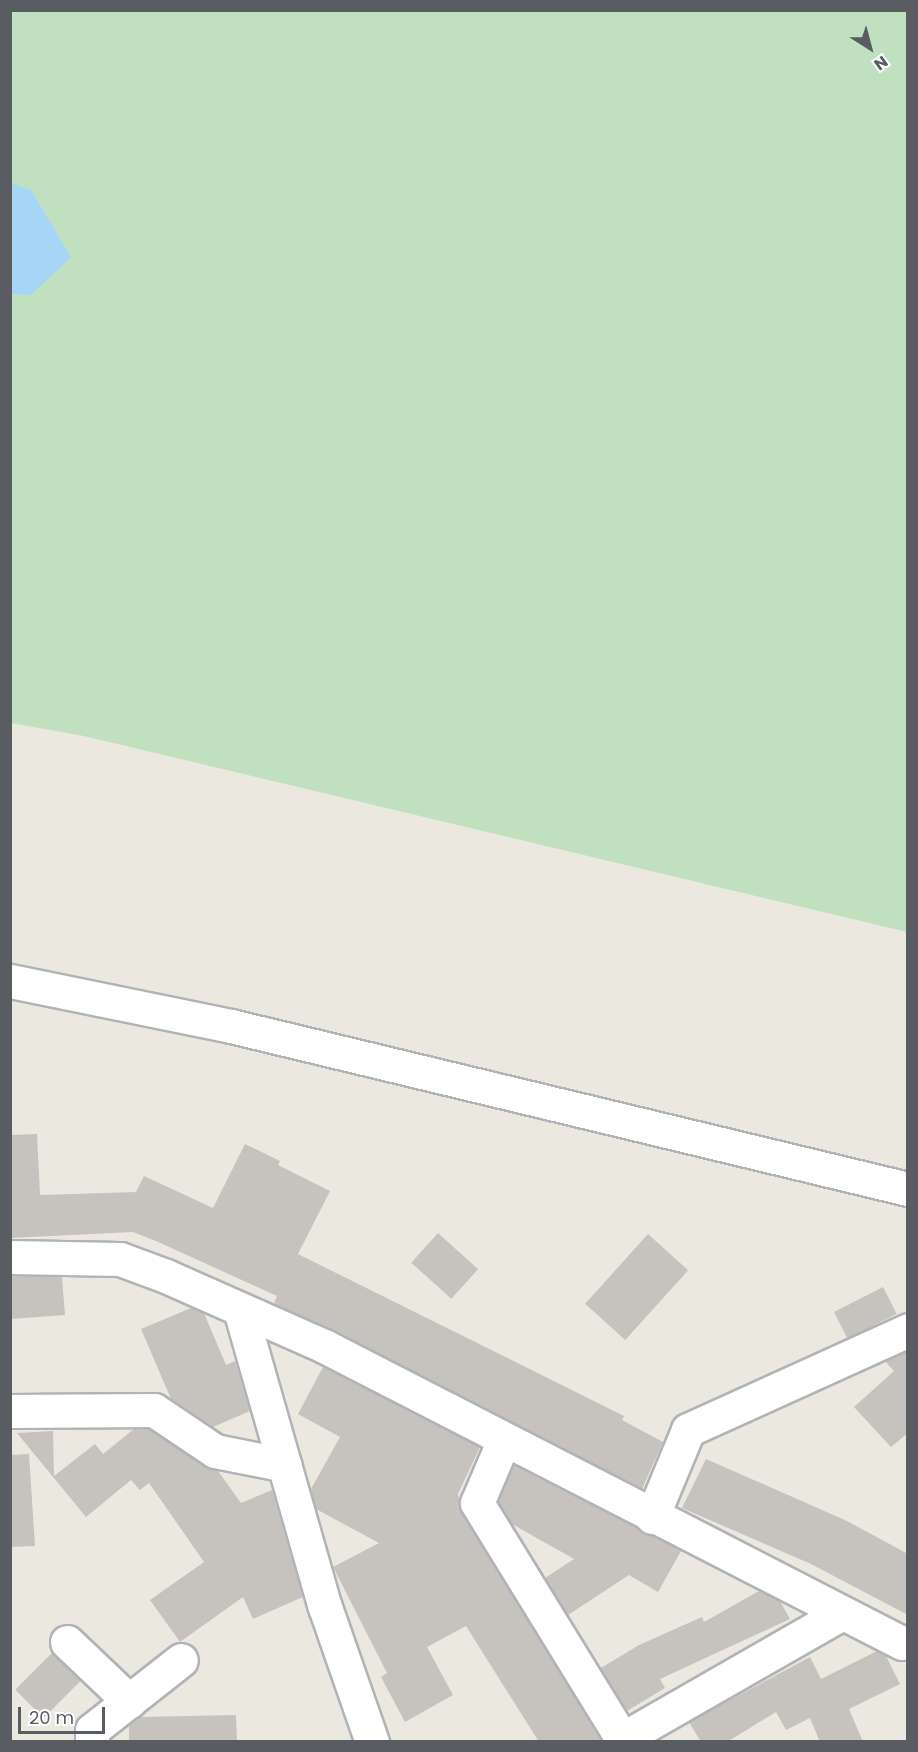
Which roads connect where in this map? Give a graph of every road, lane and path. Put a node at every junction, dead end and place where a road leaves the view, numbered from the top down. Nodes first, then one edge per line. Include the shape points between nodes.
1 (10, 981) edge
2 (908, 1189) edge
3 (10, 1257) edge
4 (241, 1313) junction
5 (908, 1330) edge
6 (10, 1411) edge
7 (503, 1442) junction
8 (285, 1465) junction
9 (652, 1517) junction
10 (840, 1614) junction
11 (67, 1642) dead end
12 (902, 1643) dead end
13 (181, 1660) dead end
14 (129, 1701) junction
15 (92, 1742) edge
16 (372, 1742) edge

1 - 2 street via 231,1026
3 - 4 street via 120,1259
4 - 7 street via 324,1346
4 - 8 street
5 - 9 street via 688,1430
6 - 8 street via 154,1410 215,1451
7 - 9 street
7 - 10 street via 477,1503 622,1739
8 - 16 street via 325,1607
9 - 10 street
10 - 12 street
11 - 14 street
13 - 14 street
14 - 15 street via 92,1730

